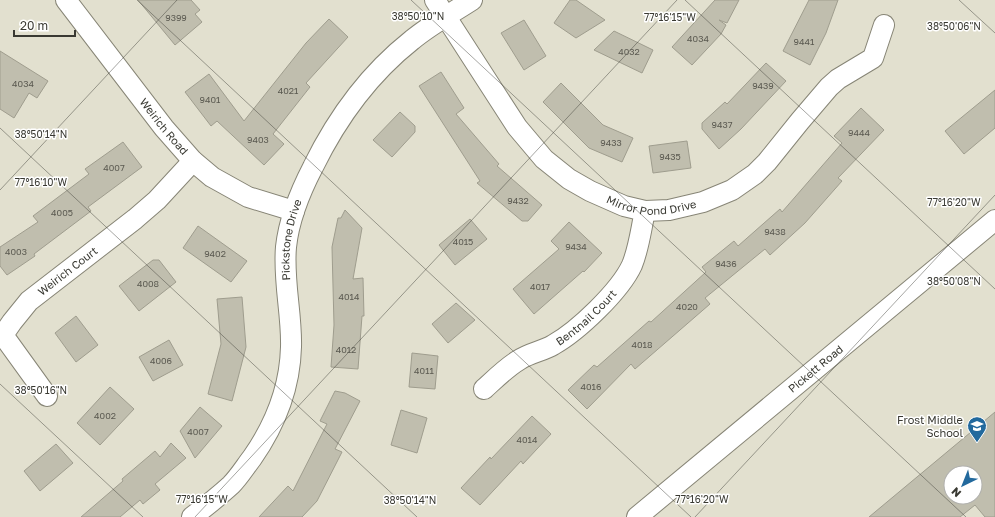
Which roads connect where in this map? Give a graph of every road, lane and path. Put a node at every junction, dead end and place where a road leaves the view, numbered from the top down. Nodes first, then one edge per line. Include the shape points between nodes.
1 (66, 0) edge
2 (434, 0) edge
3 (472, 0) edge
4 (446, 17) junction
5 (884, 25) dead end
6 (193, 161) junction
7 (294, 211) junction
8 (645, 211) junction
9 (995, 220) edge
10 (484, 389) dead end
11 (47, 396) dead end
12 (205, 513) edge
13 (637, 517) edge

1 - 6 street, Weirich Road via 164,128
2 - 4 street, Mirror Pond Drive
3 - 4 street, Pickstone Drive
4 - 7 street, Pickstone Drive via 413,39 361,90 324,144
4 - 8 street, Mirror Pond Drive via 517,127 544,158 590,191 624,206
5 - 8 street, Mirror Pond Drive via 873,58 829,87 755,174 732,190 703,202 669,210
6 - 7 street, Weirich Road via 212,176 248,197
6 - 11 street, Weirich Court via 151,205 30,301 3,335
7 - 12 street, Pickstone Drive via 286,247 286,290 291,346 284,395 272,425 245,468
8 - 10 street, Bentnail Court via 631,265 606,301 553,345 520,359
9 - 13 street, Pickett Road

